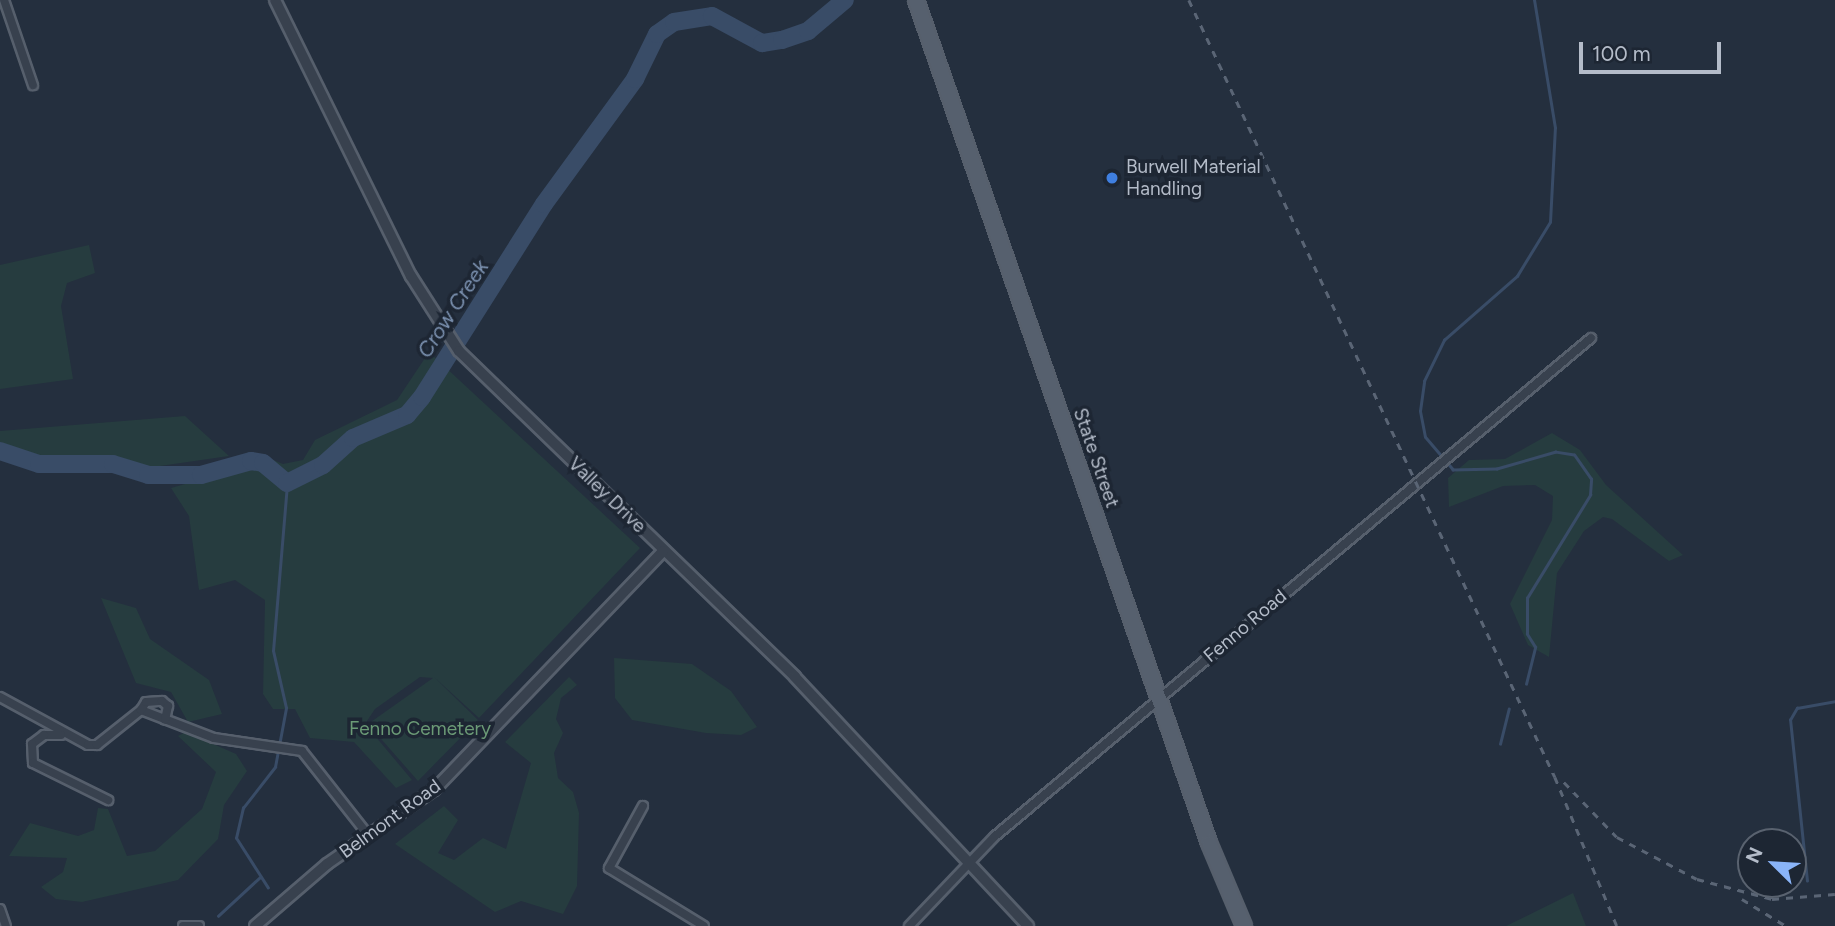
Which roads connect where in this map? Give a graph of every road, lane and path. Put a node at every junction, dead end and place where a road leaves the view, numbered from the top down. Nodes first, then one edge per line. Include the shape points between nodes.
1 (4, 0) edge
2 (275, 0) edge
3 (916, 0) edge
4 (33, 85) dead end
5 (1591, 338) dead end
6 (663, 551) junction
7 (0, 697) edge
8 (1158, 698) junction
9 (141, 710) junction
10 (165, 720) junction
11 (61, 735) junction
12 (108, 800) dead end
13 (643, 806) dead end
14 (369, 836) junction
15 (970, 861) junction
16 (0, 909) edge
17 (6, 926) edge
18 (183, 926) edge
19 (199, 926) edge
20 (255, 926) edge
21 (704, 926) edge
22 (909, 926) edge
23 (1028, 926) edge
24 (1244, 926) edge

1 - 4 street
2 - 6 street, Valley Drive via 442,329 470,365
3 - 8 main road, State Street
5 - 8 street, Fenno Road
6 - 14 street, Belmont Road via 442,783
6 - 15 street, Valley Drive via 795,677
7 - 11 street
8 - 15 street, Fenno Road
8 - 24 main road, State Street
9 - 10 street
9 - 10 street via 153,699 162,701 169,706
9 - 11 street via 97,745
10 - 14 street via 214,738 280,745 315,760
11 - 12 street via 44,735 32,744 33,763
13 - 21 street via 609,868
14 - 20 street, Belmont Road
15 - 22 street, Fenno Road
15 - 23 street, Valley Drive
16 - 17 street
18 - 19 street

